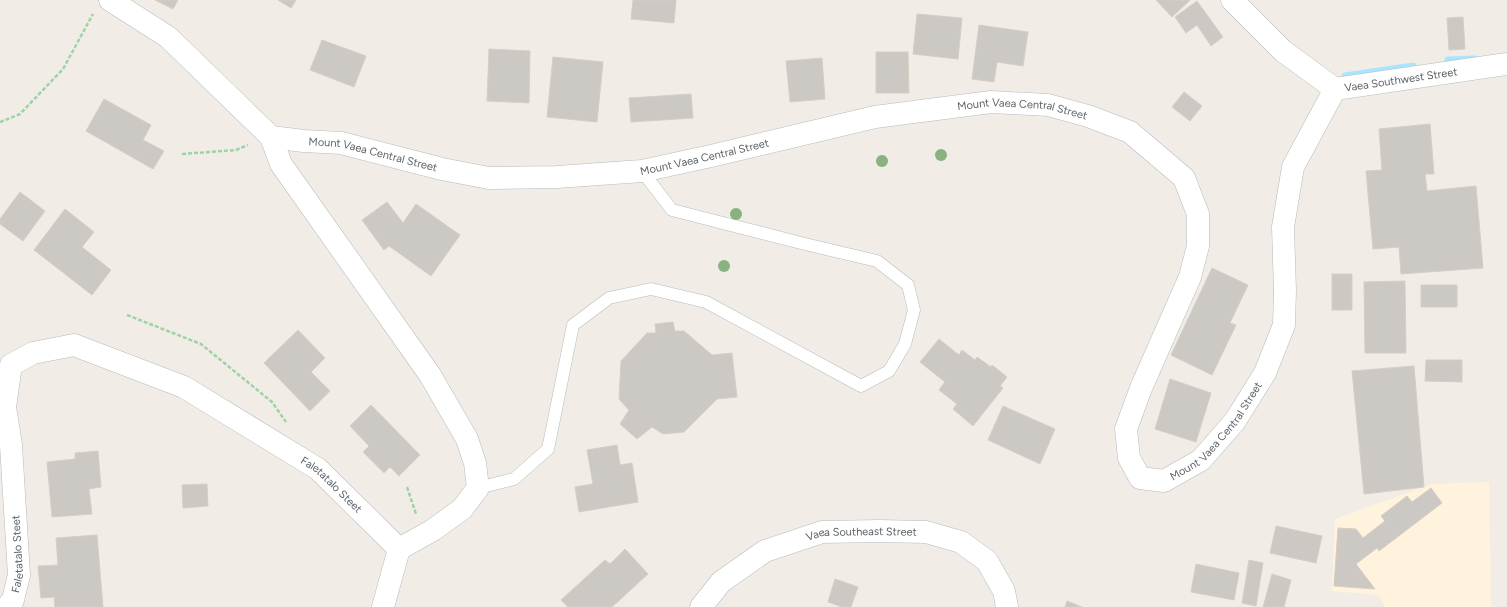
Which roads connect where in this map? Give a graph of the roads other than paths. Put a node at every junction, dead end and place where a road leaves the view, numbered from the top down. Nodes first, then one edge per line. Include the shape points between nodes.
1 (1232, 0) edge
2 (102, 7) edge
3 (1507, 64) edge
4 (1335, 89) junction
5 (271, 136) junction
6 (642, 171) junction
7 (478, 488) junction
8 (399, 550) junction
9 (7, 607) edge
10 (383, 607) edge
11 (701, 607) edge
12 (1007, 607) edge

1 - 4 street, Vaea Southwest Street via 1283,52
2 - 5 street via 168,37
3 - 4 street, Vaea Southwest Street
4 - 6 street, Mount Vaea Central Street via 1293,167 1283,227 1284,324 1265,373 1235,421 1201,460 1164,481 1140,478 1129,458 1126,429 1141,388 1190,278 1198,246 1198,214 1184,178 1130,132 1088,116 1048,105 991,102 875,117
5 - 6 street, Mount Vaea Central Street via 341,143 442,169 489,178 558,178
5 - 7 street via 281,164 433,381 467,439 475,463
6 - 7 lane via 672,210 877,261 908,285 914,310 906,344 889,371 861,386 706,302 651,289 609,298 573,325 548,449 514,479
7 - 8 street via 462,509
8 - 9 street, Faletatalo Steet via 318,469 184,386 74,345 33,353 11,365 5,408 11,445 19,575 13,600
8 - 10 street
11 - 12 street, Vaea Southeast Street via 721,582 765,551 822,532 879,531 926,532 961,542 987,561 1004,591

